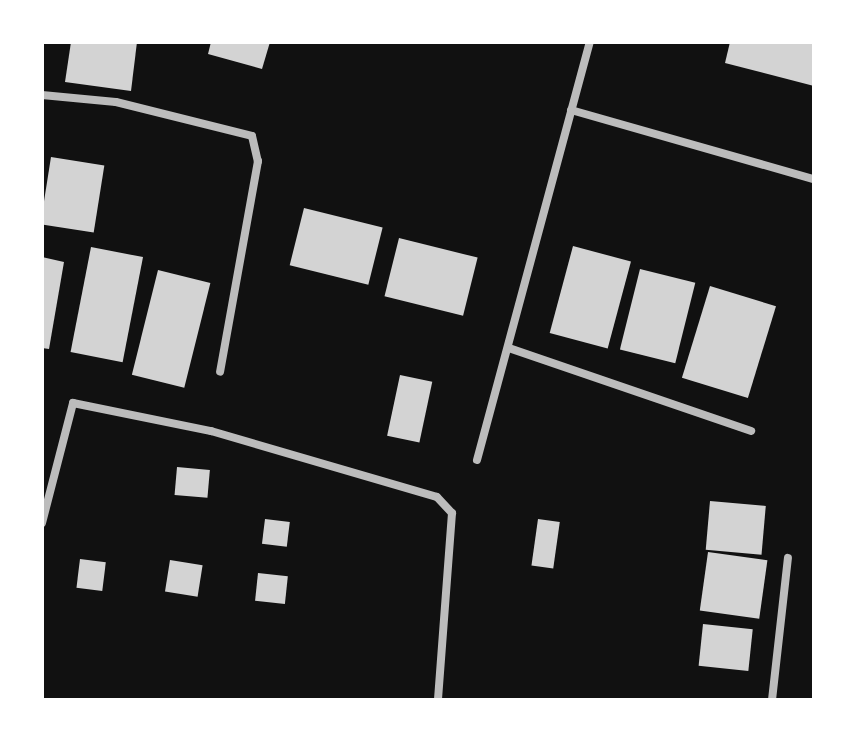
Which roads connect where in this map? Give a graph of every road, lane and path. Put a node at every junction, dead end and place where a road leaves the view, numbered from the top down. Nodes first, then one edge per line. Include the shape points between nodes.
1 (590, 42) edge
2 (42, 95) edge
3 (571, 110) junction
4 (814, 179) edge
5 (509, 348) junction
6 (220, 372) dead end
7 (751, 431) dead end
8 (477, 460) dead end
9 (42, 523) edge
10 (788, 558) dead end
11 (438, 700) edge
12 (772, 700) edge

1 - 3 street
2 - 6 street via 116,102 252,136 258,161
3 - 4 street
3 - 5 street
5 - 7 street
5 - 8 street
9 - 11 street via 73,403 211,431 437,497 452,513
10 - 12 street

